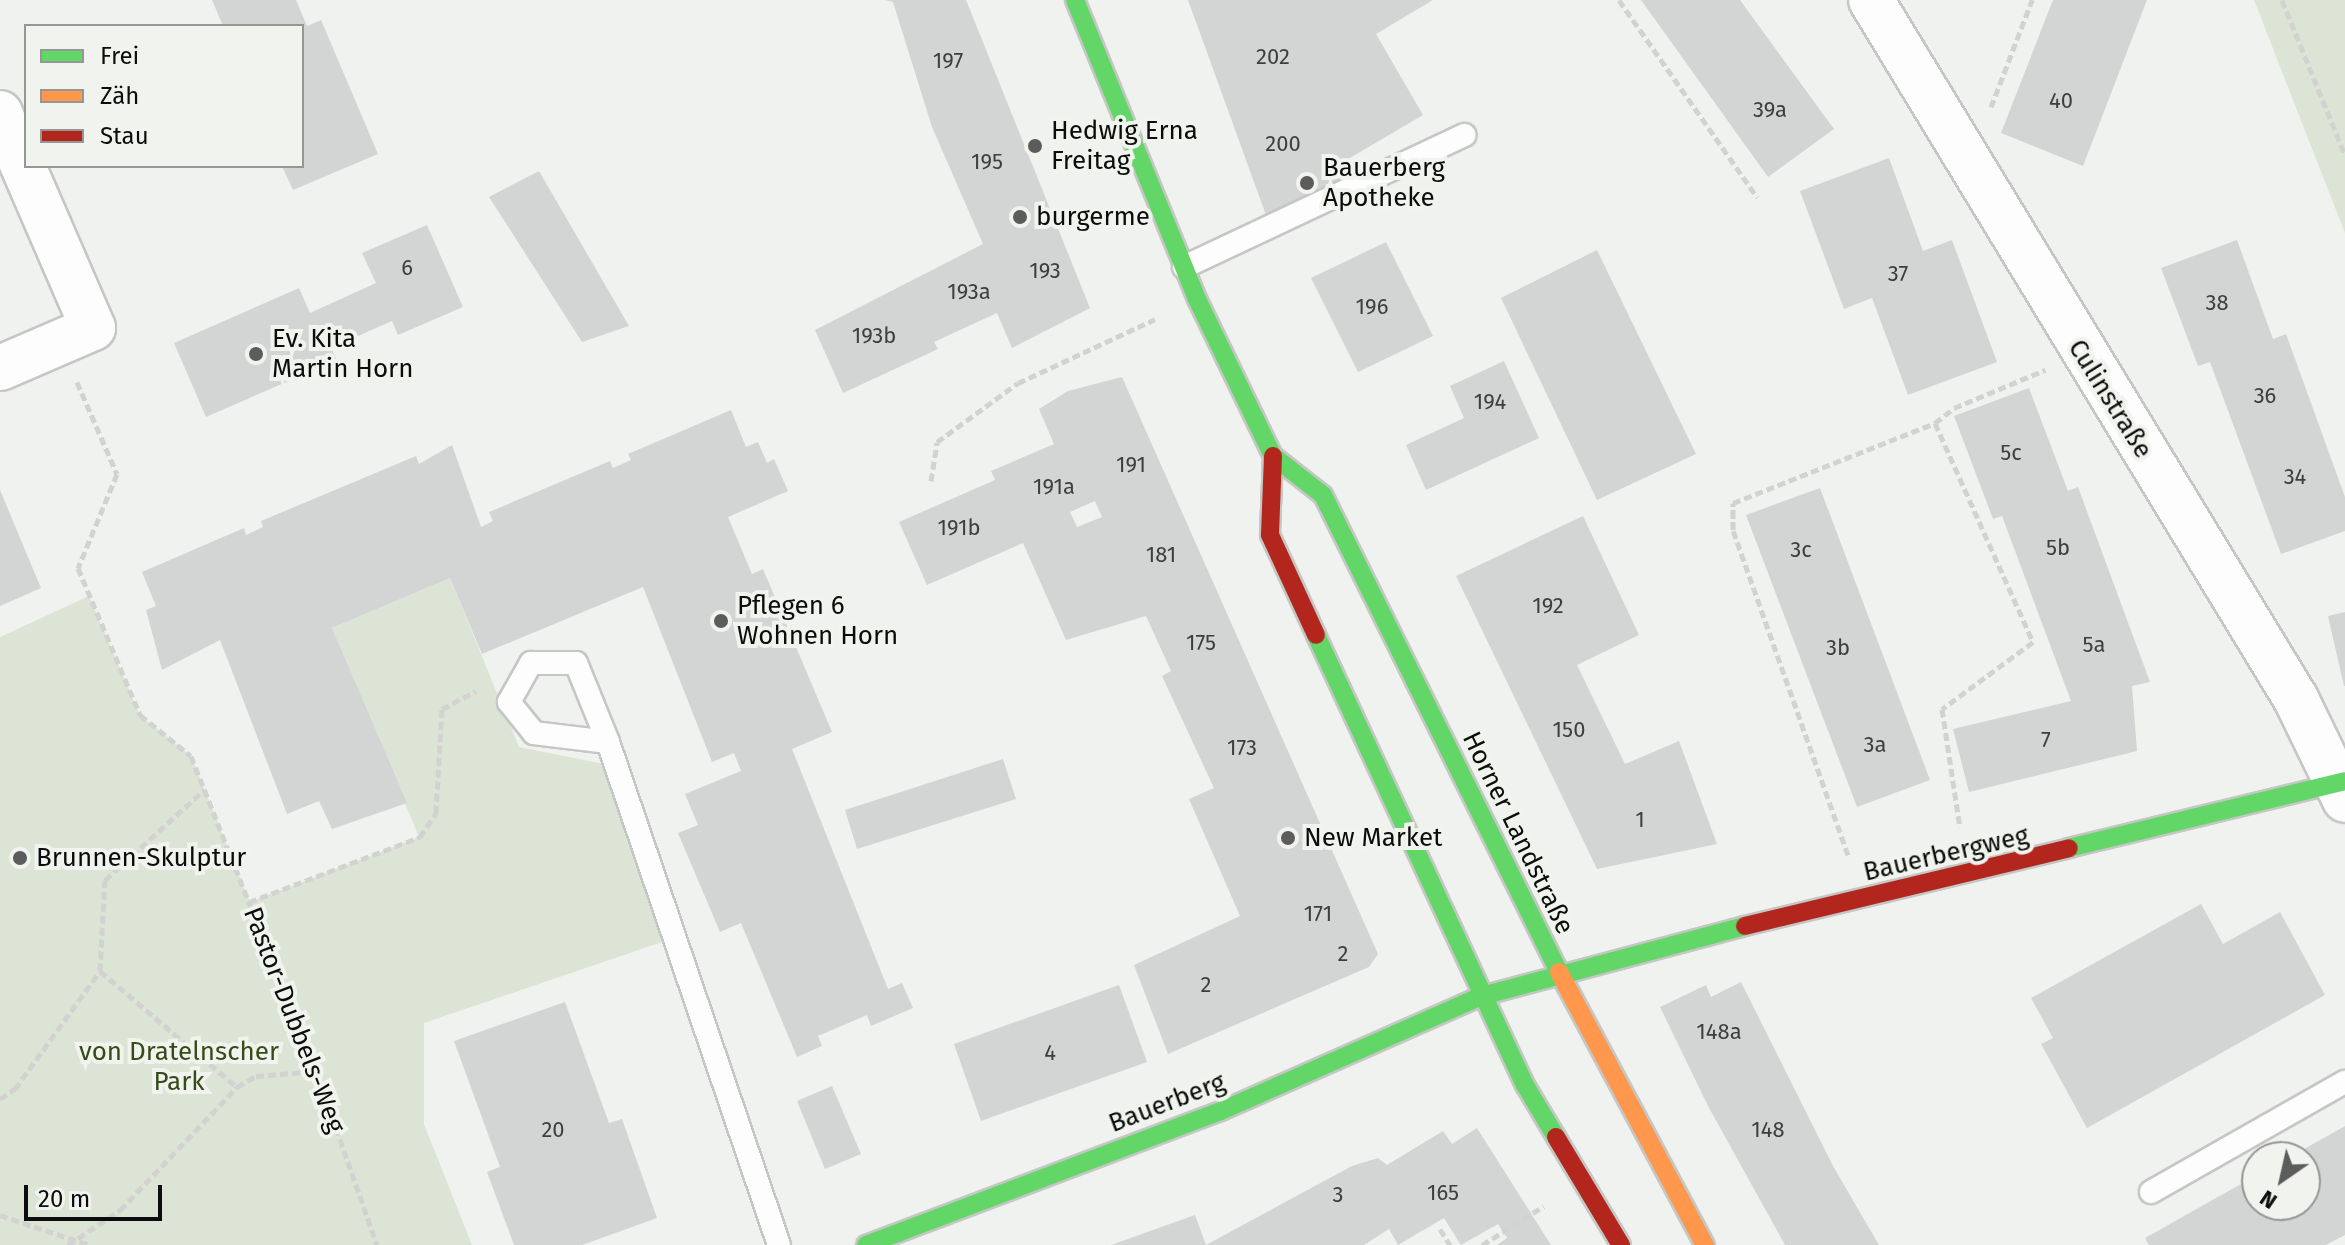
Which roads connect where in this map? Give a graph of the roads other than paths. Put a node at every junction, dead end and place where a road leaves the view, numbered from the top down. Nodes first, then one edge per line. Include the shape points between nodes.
1 (1075, 0) edge
2 (1871, 0) edge
3 (0, 113) edge
4 (1464, 135) dead end
5 (1184, 267) junction
6 (0, 368) edge
7 (1273, 456) junction
8 (608, 742) junction
9 (2342, 789) edge
10 (1558, 971) junction
11 (1482, 996) junction
12 (2345, 1082) edge
13 (2151, 1192) dead end
14 (779, 1245) edge
15 (866, 1245) edge
16 (1621, 1245) edge
17 (1705, 1245) edge

1 - 5 main road, Horner Landstraße
2 - 9 street, Culinstraße via 1968,168 2296,699
3 - 6 street via 93,328
4 - 5 lane
5 - 7 main road, Horner Landstraße
7 - 10 main road, Horner Landstraße via 1323,495
7 - 11 main road, Horner Landstraße via 1270,535
8 - 8 lane via 576,663 531,663 509,702 534,733
8 - 14 lane
9 - 10 main road, Bauerbergweg
10 - 11 main road, Bauerbergweg
10 - 17 main road, Horner Landstraße
11 - 15 main road, Bauerberg via 1221,1111
11 - 16 main road, Horner Landstraße
12 - 13 lane

